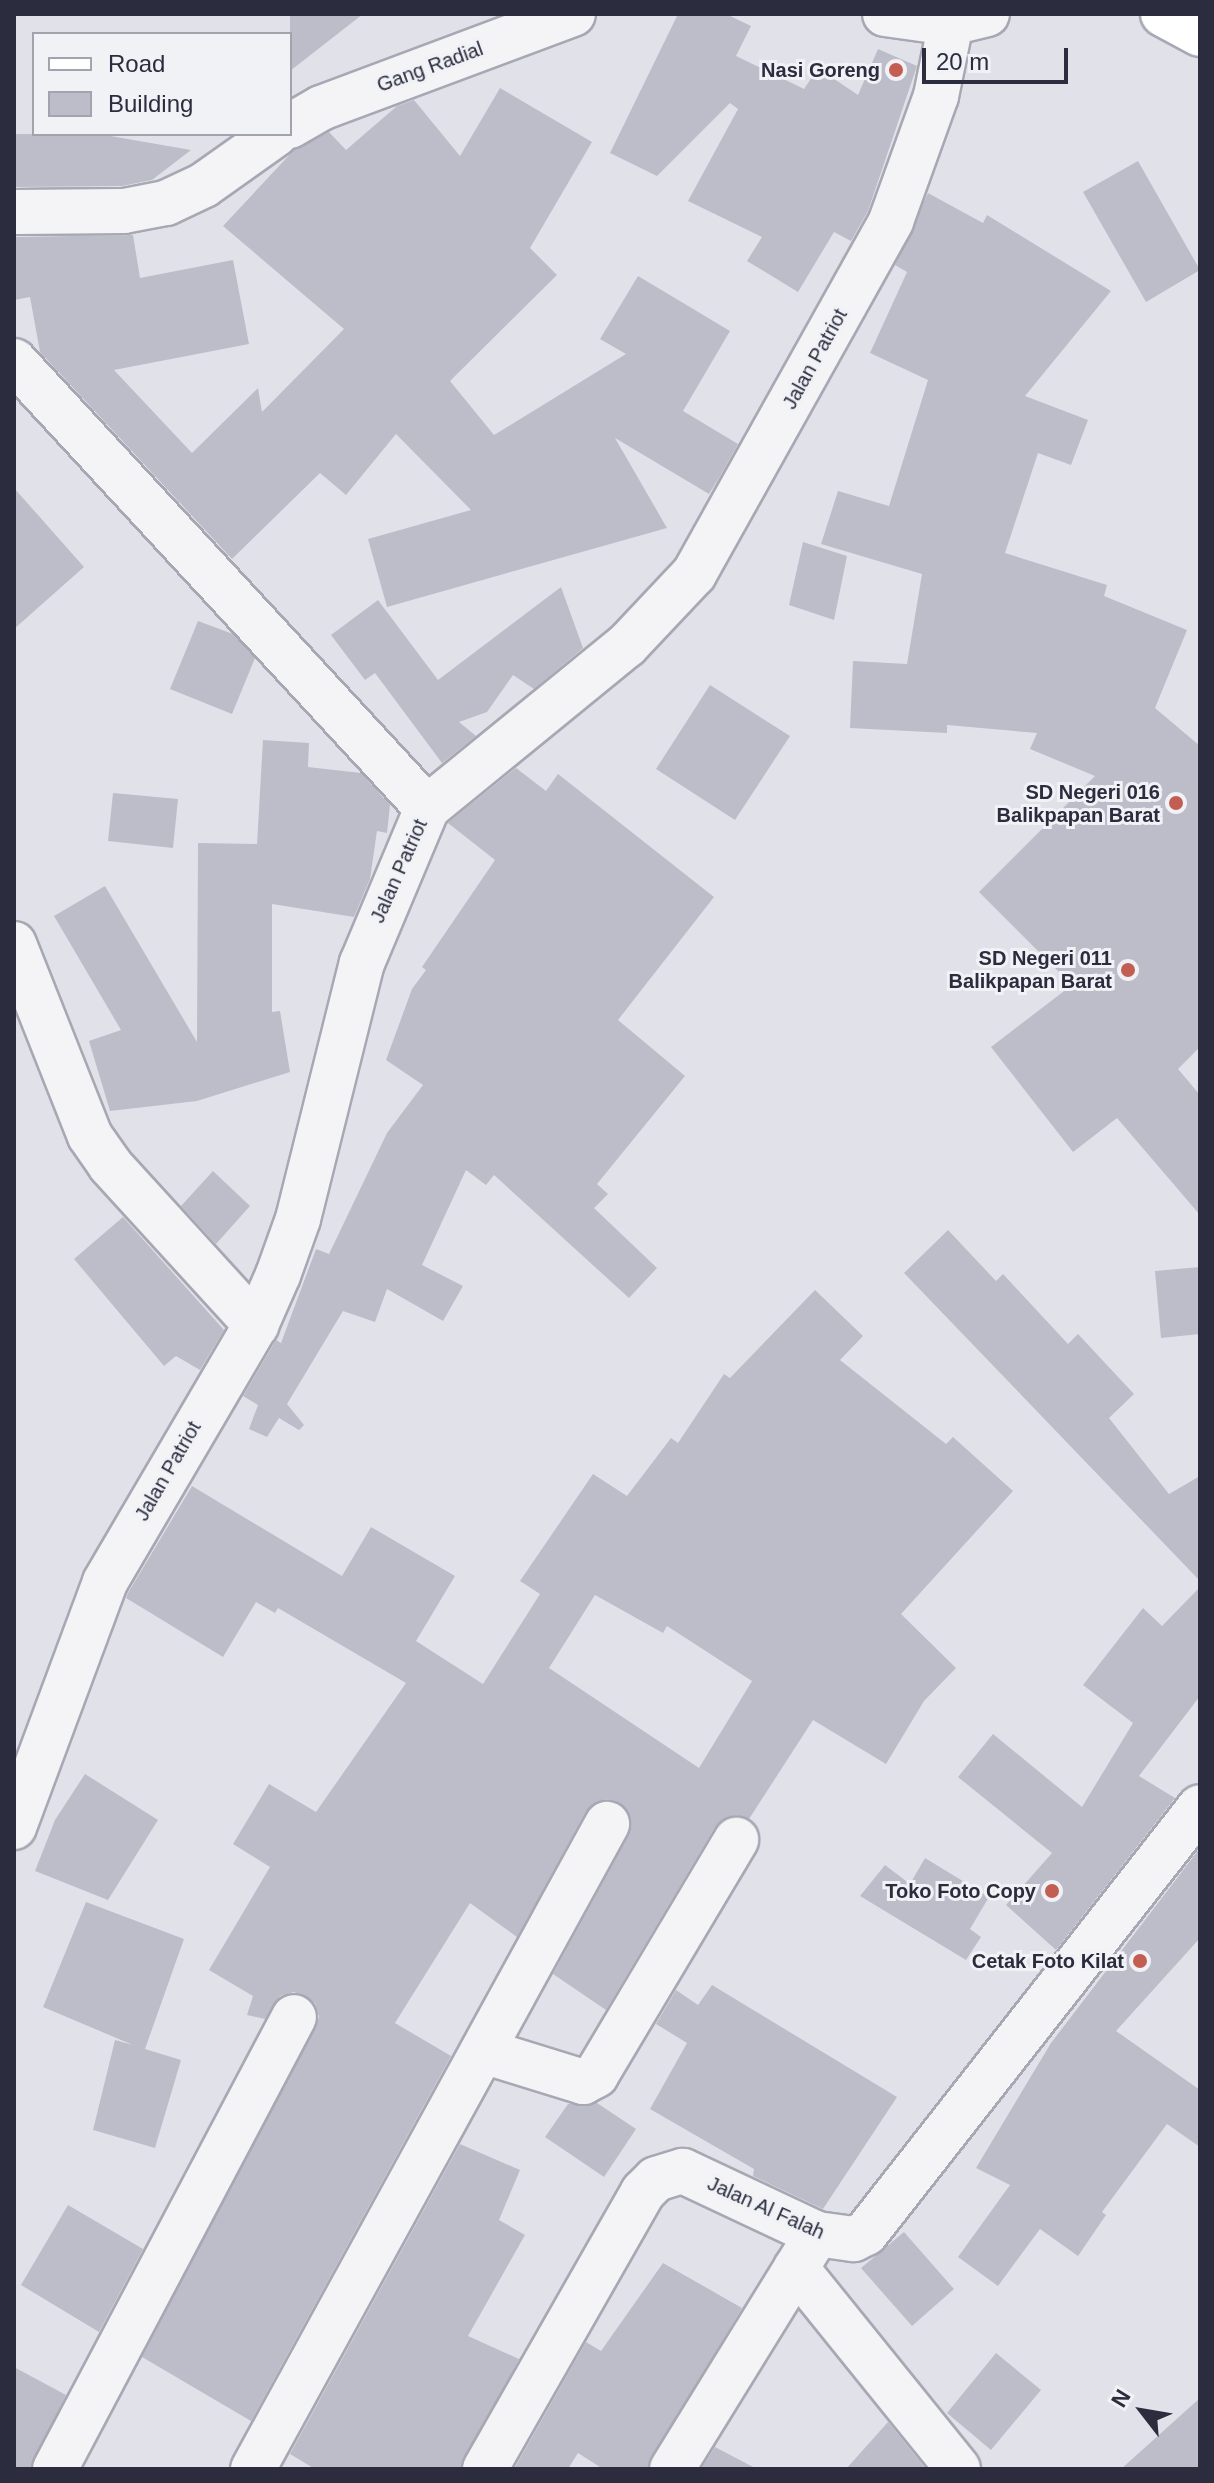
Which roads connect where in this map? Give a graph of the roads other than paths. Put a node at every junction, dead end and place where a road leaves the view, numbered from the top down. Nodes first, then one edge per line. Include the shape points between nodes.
1 (573, 14) edge
2 (885, 14) edge
3 (1163, 14) edge
4 (969, 18) edge
5 (1200, 34) edge
6 (292, 125) edge
7 (273, 136) edge
8 (14, 212) edge
9 (14, 361) edge
10 (427, 808) junction
11 (14, 944) edge
12 (256, 1325) junction
13 (1200, 1807) edge
14 (607, 1824) dead end
15 (14, 1827) edge
16 (736, 1840) dead end
17 (294, 2017) dead end
18 (483, 2051) junction
19 (807, 2251) junction
20 (55, 2469) edge
21 (253, 2469) edge
22 (485, 2469) edge
23 (672, 2469) edge
24 (958, 2469) edge

1 - 6 street, Gang Radial via 321,108
2 - 4 street
3 - 5 main road
4 - 10 street, Jalan Patriot via 891,221 694,574 627,645
7 - 8 street via 204,185 166,203 124,211
9 - 10 street
10 - 12 street, Jalan Patriot via 365,953 290,1247
11 - 12 street via 90,1136 110,1165
12 - 15 street, Jalan Patriot via 105,1582
13 - 19 street, Jalan Al Falah via 880,2219 854,2239
14 - 18 street
16 - 18 street via 596,2075 583,2082
17 - 20 street
18 - 21 street
19 - 22 street, Jalan Al Falah via 683,2171 656,2179 643,2192
19 - 23 street
19 - 24 street

